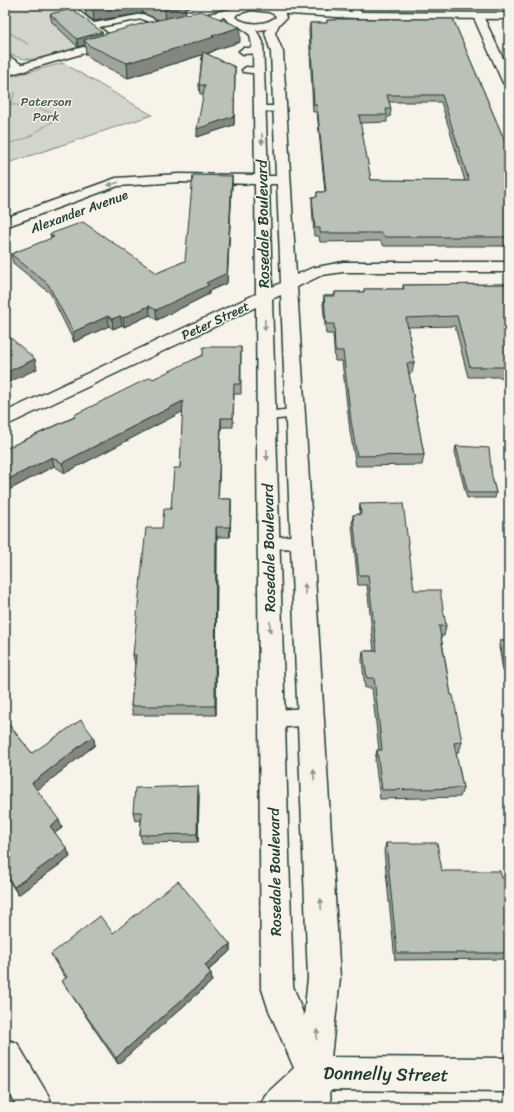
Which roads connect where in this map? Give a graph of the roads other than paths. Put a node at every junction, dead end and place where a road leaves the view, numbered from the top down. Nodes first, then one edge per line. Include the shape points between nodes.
1 (74, 5) edge
2 (258, 6) edge
3 (355, 12) edge
4 (236, 13) edge
5 (279, 14) edge
6 (478, 16) junction
7 (509, 16) edge
8 (92, 26) junction
9 (167, 27) junction
10 (127, 38) edge
11 (112, 42) junction
12 (5, 57) edge
13 (22, 69) junction
14 (5, 73) edge
15 (509, 83) edge
16 (271, 109) junction
17 (263, 180) junction
18 (284, 180) junction
19 (151, 181) junction
20 (122, 195) dead end
21 (5, 223) edge
22 (509, 268) edge
23 (289, 285) junction
24 (265, 297) junction
25 (296, 414) junction
26 (267, 415) junction
27 (5, 420) edge
28 (302, 541) junction
29 (269, 542) junction
30 (311, 716) junction
31 (272, 718) junction
32 (5, 1055) edge
33 (313, 1072) junction
34 (509, 1075) edge
35 (36, 1107) edge
36 (277, 1107) edge
37 (314, 1107) edge

1 - 8 lane via 75,12
2 - 4 street
2 - 5 street
3 - 5 street
3 - 6 street
4 - 5 street via 260,25
4 - 9 street
4 - 9 street via 204,25 148,32
4 - 16 street, Rosedale Boulevard via 259,40 252,61
5 - 16 street, Rosedale Boulevard via 270,33 277,52
6 - 7 street
6 - 15 street
8 - 9 lane via 142,16
8 - 11 lane
10 - 11 street
11 - 13 street
12 - 13 street
13 - 14 street
16 -> 17 street, Rosedale Boulevard
16 - 18 street, Rosedale Boulevard
17 - 18 street, Alexander Avenue
17 - 19 street, Alexander Avenue via 179,178
17 - 24 street, Rosedale Boulevard
18 - 23 street, Rosedale Boulevard
19 - 20 street, Alexander Avenue
19 -> 21 street, Alexander Avenue via 116,182
22 - 23 street, Peter Street via 343,267 318,271
23 - 24 street, Peter Street
23 - 25 street, Rosedale Boulevard
24 -> 26 street, Rosedale Boulevard
24 - 27 street, Peter Street
25 - 26 lane
25 - 28 street, Rosedale Boulevard
26 -> 29 street, Rosedale Boulevard
28 - 29 lane
30 -> 28 street, Rosedale Boulevard
29 -> 31 street, Rosedale Boulevard
30 - 31 lane
33 -> 30 street, Rosedale Boulevard via 324,978
31 - 33 street, Rosedale Boulevard via 277,986 284,1008
32 - 35 street
33 - 34 street, Donnelly Street
33 - 36 street, Donnelly Street
33 - 37 street, Rosedale Boulevard

